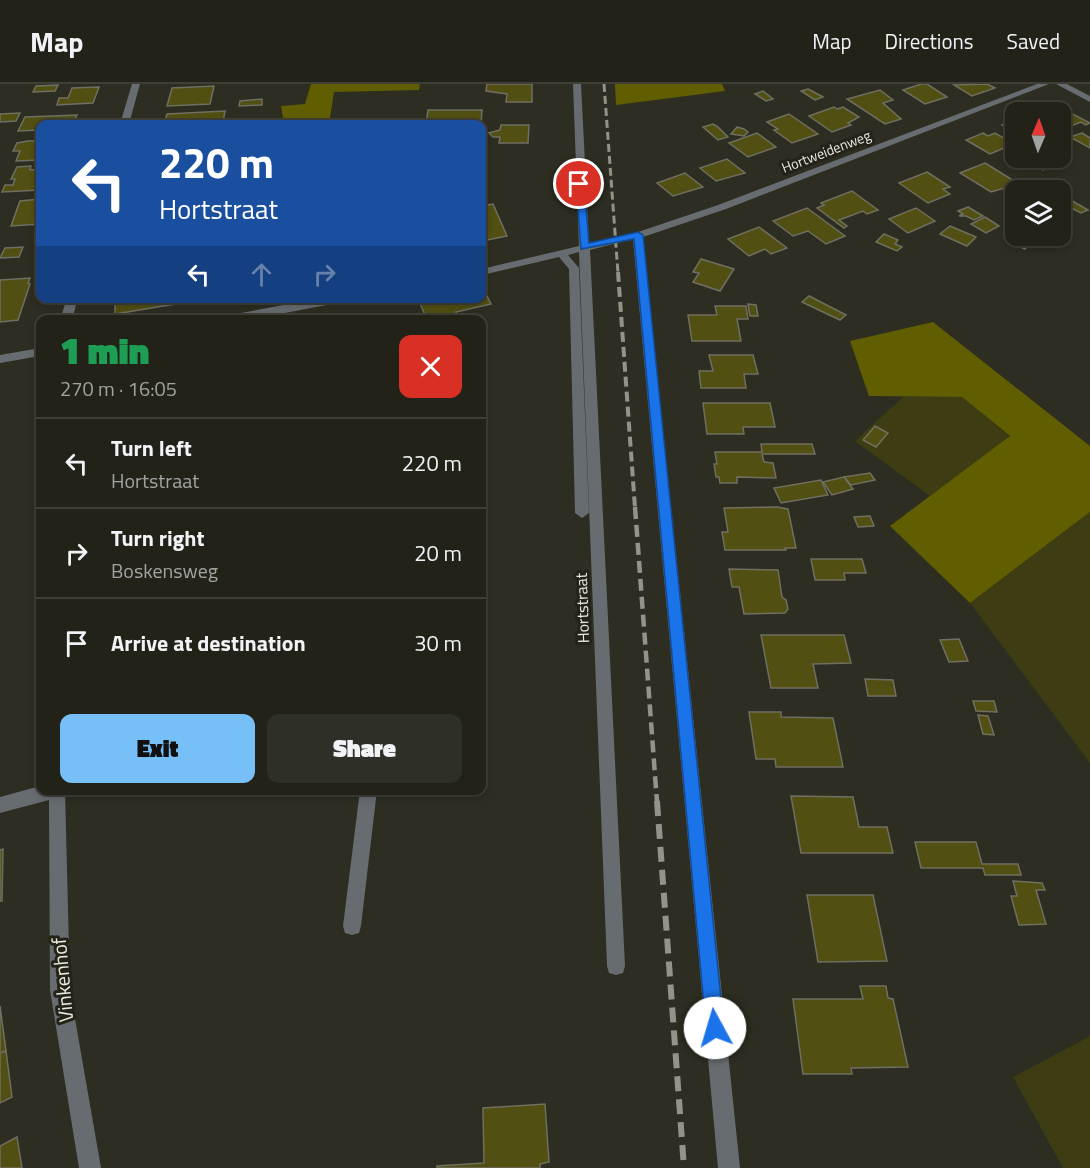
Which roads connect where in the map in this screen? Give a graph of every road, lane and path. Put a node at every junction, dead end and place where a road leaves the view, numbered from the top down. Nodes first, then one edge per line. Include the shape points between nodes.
1 (136, 84) edge
2 (577, 84) edge
3 (1045, 84) edge
4 (1060, 84) edge
5 (1090, 99) edge
6 (125, 120) edge
7 (638, 235) junction
8 (585, 247) junction
9 (561, 253) junction
10 (486, 271) edge
11 (316, 303) edge
12 (252, 315) edge
13 (36, 353) edge
14 (0, 359) edge
15 (582, 513) dead end
16 (38, 795) edge
17 (57, 795) edge
18 (368, 795) edge
19 (0, 805) edge
20 (352, 926) dead end
21 (616, 966) dead end
22 (90, 1168) edge
23 (729, 1168) edge

1 - 6 street
2 - 8 street, Hortstraat
3 - 7 street, Hortweidenweg
4 - 5 street
7 - 8 street, Hortweidenweg
7 - 23 street
8 - 9 street
8 - 21 street, Hortstraat
9 - 10 street
9 - 15 street via 574,268
11 - 12 street
13 - 14 street
16 - 19 street, Vinkenhof
17 - 22 street, Vinkenhof via 60,990
18 - 20 street

